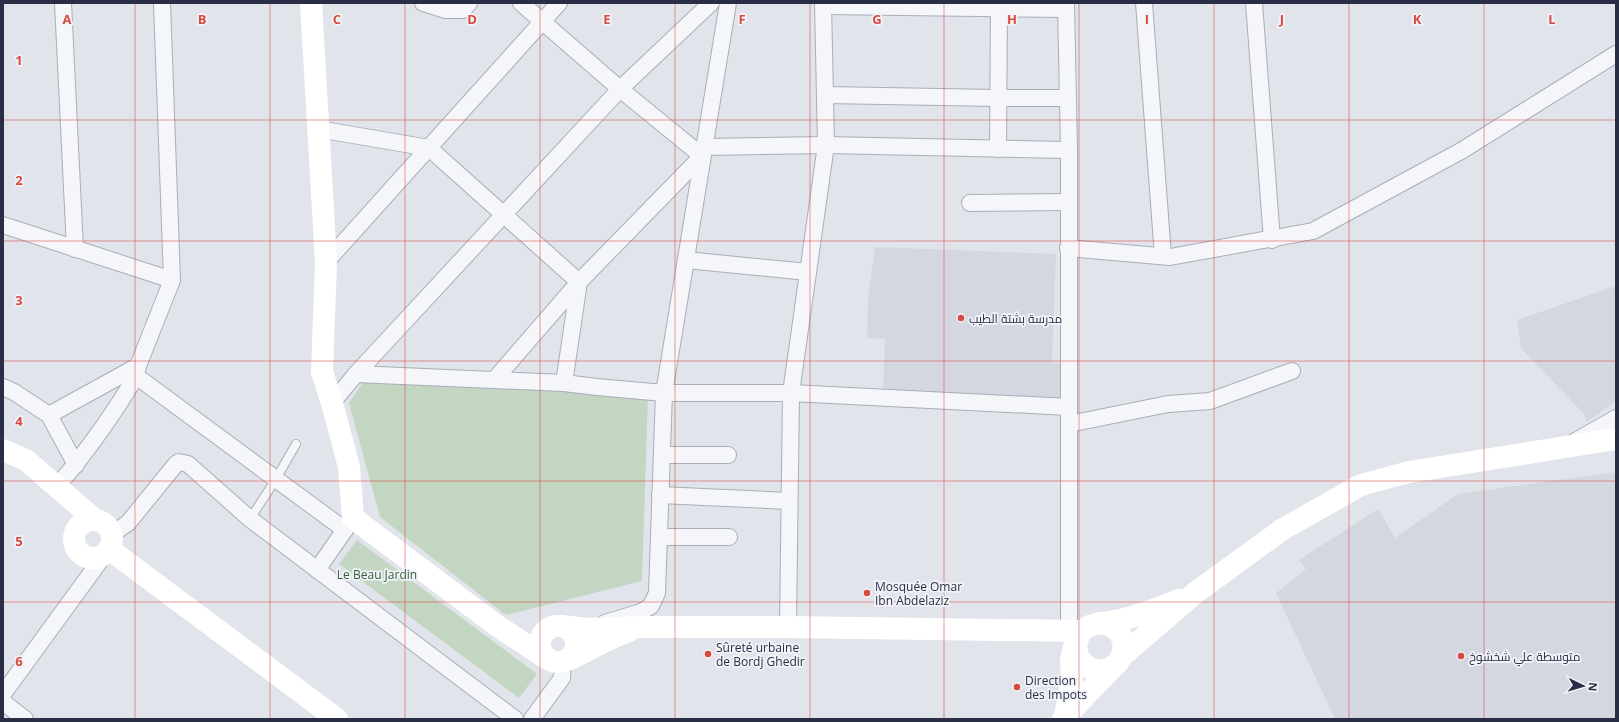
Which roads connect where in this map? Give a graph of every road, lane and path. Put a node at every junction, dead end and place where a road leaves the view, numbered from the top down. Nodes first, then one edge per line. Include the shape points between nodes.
1 (63, 3) edge
2 (162, 3) edge
3 (311, 3) edge
4 (423, 3) edge
5 (469, 3) edge
6 (521, 3) edge
7 (559, 3) edge
8 (711, 3) edge
9 (728, 3) edge
10 (1144, 3) edge
11 (1254, 3) edge
12 (824, 5) edge
13 (999, 6) edge
14 (1066, 6) edge
15 (542, 21) junction
16 (1616, 54) edge
17 (620, 89) junction
18 (825, 95) junction
19 (998, 98) junction
20 (1068, 98) junction
21 (318, 129) junction
22 (826, 145) junction
23 (429, 148) junction
24 (998, 149) junction
25 (1069, 150) junction
26 (703, 152) junction
27 (1068, 202) junction
28 (970, 203) dead end
29 (504, 214) junction
30 (3, 225) edge
31 (1272, 240) junction
32 (1068, 248) junction
33 (74, 249) junction
34 (1163, 256) junction
35 (686, 260) junction
36 (326, 262) junction
37 (808, 272) junction
38 (172, 280) junction
39 (579, 282) junction
40 (137, 371) junction
41 (1292, 371) dead end
42 (356, 374) junction
43 (495, 379) junction
44 (564, 383) junction
45 (3, 387) edge
46 (664, 393) junction
47 (791, 393) junction
48 (332, 403) junction
49 (1069, 407) junction
50 (49, 415) junction
51 (1616, 418) edge
52 (1069, 424) junction
53 (1616, 439) edge
54 (296, 444) dead end
55 (1563, 448) junction
56 (3, 450) edge
57 (728, 455) dead end
58 (662, 456) junction
59 (76, 465) junction
60 (276, 479) junction
61 (57, 486) junction
62 (660, 495) junction
63 (789, 501) junction
64 (94, 519) junction
65 (250, 519) junction
66 (350, 524) junction
67 (659, 537) junction
68 (729, 537) dead end
69 (73, 538) junction
70 (109, 546) junction
71 (317, 570) junction
72 (1195, 593) junction
73 (496, 625) junction
74 (555, 627) junction
75 (641, 627) junction
76 (788, 627) junction
77 (588, 629) junction
78 (1082, 632) junction
79 (560, 659) junction
80 (1119, 660) junction
81 (3, 694) edge
82 (3, 702) edge
83 (1067, 718) edge
84 (25, 719) edge
85 (337, 719) edge
86 (515, 719) edge
87 (532, 719) edge

1 - 33 street
2 - 38 street
3 - 21 main road
4 - 5 street via 445,10 463,10
6 - 15 street
7 - 15 street
8 - 17 street
9 - 26 street
10 - 34 street
11 - 31 street
12 - 13 street
12 - 18 street
13 - 14 street
13 - 19 street
14 - 20 street
15 - 17 street
15 - 23 street
16 - 31 street via 1461,151 1313,231
17 - 26 street
17 - 29 street
18 - 19 street
18 - 22 street
19 - 20 street
19 - 24 street
20 - 25 street
21 - 23 street
21 - 36 main road
22 - 24 street
22 - 26 street
22 - 37 street
23 - 29 street
23 - 36 street
24 - 25 street
25 - 27 street
26 - 35 street
26 - 39 street
27 - 28 street
27 - 32 street
29 - 39 street
29 - 42 street
30 - 33 street
31 - 34 street via 1170,257
32 - 34 street
32 - 49 street
33 - 38 street
35 - 37 street
35 - 46 street
36 - 48 main road via 322,372
37 - 47 street
38 - 40 street
39 - 43 street
39 - 44 street
40 - 50 street
40 - 59 street via 107,423
40 - 60 street
41 - 52 street via 1210,400 1168,404
42 - 43 street
42 - 48 street
43 - 44 street
44 - 46 street
45 - 50 street
46 - 47 street
46 - 58 street
47 - 49 street
47 - 63 street
48 - 66 main road via 349,466
49 - 52 street
50 - 59 street
51 - 55 street
52 - 78 street
53 - 55 main road
54 - 60 lane
55 - 72 main road via 1409,472 1361,485 1283,529
56 - 61 main road via 26,460
57 - 58 street
58 - 62 street
59 - 61 street
60 - 65 lane
60 - 66 street
61 - 64 main road
61 - 69 main road
62 - 63 street
62 - 67 street
63 - 76 street
64 - 69 main road via 80,524
64 - 70 main road via 102,521 108,527
65 - 70 street via 188,464 180,462
65 - 71 street
66 - 71 street
66 - 73 main road
67 - 68 street
67 - 77 street via 657,593 651,606 641,612
69 - 70 main road via 76,549 84,556 95,558
70 - 81 street
70 - 85 main road
71 - 86 street
72 - 78 main road via 1151,611
72 - 80 main road
73 - 74 main road via 516,629
73 - 79 main road
74 - 77 main road
74 - 79 main road via 544,632 540,648
74 - 79 main road via 572,631 575,636 576,649
75 - 76 main road
75 - 77 main road
75 - 79 main road via 614,636 589,651
76 - 78 main road
78 - 80 main road via 1112,626 1121,637 1123,650
78 - 80 main road via 1079,659 1089,669 1097,671 1111,668
78 - 83 main road via 1071,660 1072,681
79 - 87 street via 562,678
80 - 83 main road
82 - 84 street

